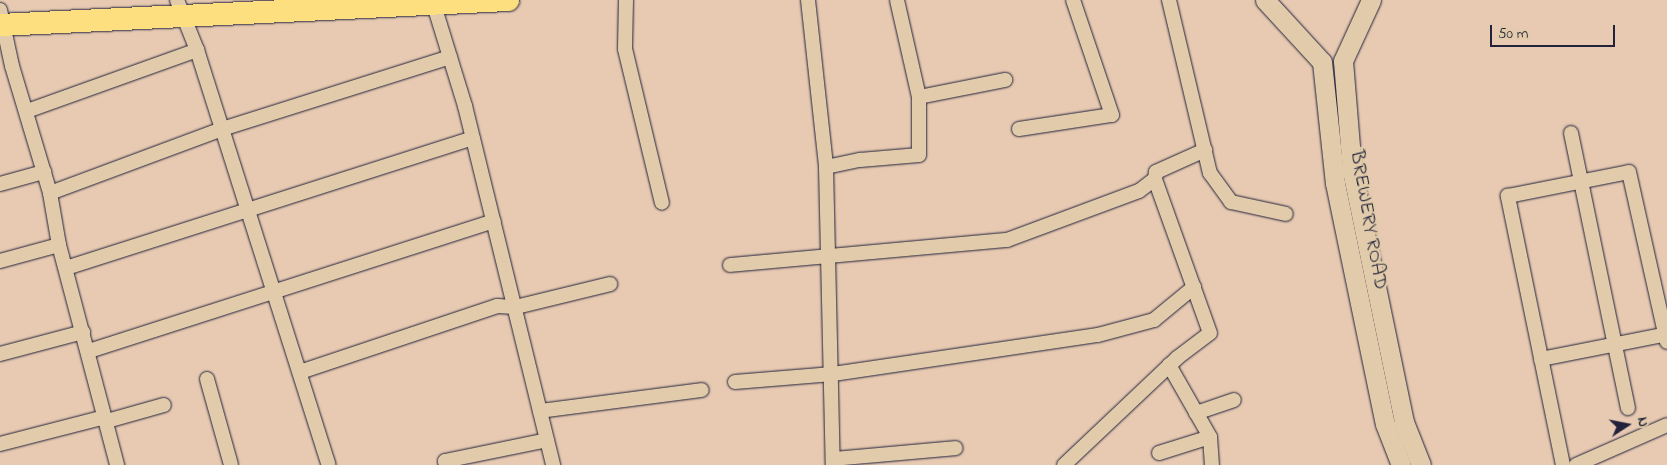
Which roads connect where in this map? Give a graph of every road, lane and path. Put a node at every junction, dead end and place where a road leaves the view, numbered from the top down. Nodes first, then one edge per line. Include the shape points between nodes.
1 (502, 0) edge
2 (626, 0) edge
3 (808, 0) edge
4 (897, 0) edge
5 (1073, 0) edge
6 (1169, 0) edge
7 (1265, 0) edge
8 (1371, 0) edge
9 (433, 2) junction
10 (180, 9) edge
11 (2, 20) edge
12 (197, 50) junction
13 (450, 57) junction
14 (1343, 61) junction
15 (1322, 62) junction
16 (1005, 80) dead end
17 (919, 97) junction
18 (27, 111) junction
19 (1019, 129) dead end
20 (222, 130) junction
21 (1571, 133) dead end
22 (473, 138) junction
23 (1205, 150) junction
24 (826, 168) junction
25 (44, 172) junction
26 (1155, 180) junction
27 (1579, 182) junction
28 (0, 184) edge
29 (50, 193) junction
30 (662, 203) dead end
31 (248, 210) junction
32 (1286, 214) dead end
33 (494, 220) junction
34 (59, 245) junction
35 (830, 257) junction
36 (0, 261) edge
37 (730, 265) dead end
38 (66, 268) junction
39 (610, 284) dead end
40 (1194, 287) junction
41 (273, 290) junction
42 (516, 307) junction
43 (83, 332) junction
44 (1666, 336) edge
45 (1615, 344) junction
46 (89, 351) junction
47 (0, 354) edge
48 (1541, 359) junction
49 (1169, 365) junction
50 (300, 372) junction
51 (833, 374) junction
52 (207, 379) dead end
53 (734, 382) dead end
54 (702, 390) dead end
55 (1234, 400) dead end
56 (164, 405) dead end
57 (1628, 408) dead end
58 (540, 410) junction
59 (1196, 413) junction
60 (106, 419) junction
61 (1667, 425) edge
62 (1210, 437) junction
63 (547, 440) junction
64 (0, 444) edge
65 (956, 448) dead end
66 (1159, 453) dead end
67 (833, 462) edge
68 (117, 465) edge
69 (231, 465) edge
70 (329, 465) edge
71 (446, 465) edge
72 (553, 465) edge
73 (1064, 465) edge
74 (1212, 465) edge
75 (1401, 465) edge
76 (1421, 465) edge
77 (1563, 465) edge
78 (1576, 465) edge

1 - 9 highway
2 - 30 street via 625,49
3 - 24 street
4 - 17 street
5 - 19 street via 1112,115
6 - 23 street
7 - 15 main road
8 - 14 main road, BREWERY ROAD
9 - 10 highway
9 - 13 street
10 - 11 highway
10 - 12 street
11 - 18 street via 12,66
12 - 18 street
12 - 20 street
13 - 20 street
13 - 22 street
14 - 15 main road
14 - 76 main road, BREWERY ROAD via 1352,172 1404,422
15 - 75 main road, BREWERY ROAD via 1335,183 1385,424
16 - 17 street
17 - 24 street via 919,155 860,160
18 - 25 street
20 - 29 street
20 - 31 street
21 - 27 street
22 - 31 street
22 - 33 street
23 - 26 street via 1156,172
23 - 32 street via 1210,173 1231,202
24 - 35 street
25 - 28 street
25 - 29 street
26 - 35 street via 1140,191 1007,240
26 - 40 street
27 - 44 street via 1629,172
27 - 45 street
27 - 48 street via 1508,196
29 - 34 street
31 - 38 street
31 - 41 street
33 - 41 street
33 - 42 street
34 - 36 street
34 - 38 street
35 - 37 street
35 - 51 street
38 - 43 street
39 - 42 street
40 - 49 street via 1210,333
40 - 51 street via 1154,320 1098,335
41 - 46 street
41 - 50 street
42 - 50 street via 497,306
42 - 58 street
43 - 46 street
43 - 47 street
44 - 45 street
45 - 48 street
45 - 57 street
46 - 60 street
48 - 77 street
49 - 59 street
49 - 73 street
50 - 70 street
51 - 53 street
51 - 67 street
52 - 69 street
54 - 58 street
55 - 59 street
56 - 60 street
58 - 63 street
59 - 62 street
60 - 64 street
60 - 68 street
61 - 78 street
62 - 66 street
62 - 74 street
63 - 71 street via 445,461
63 - 72 street
65 - 67 street

